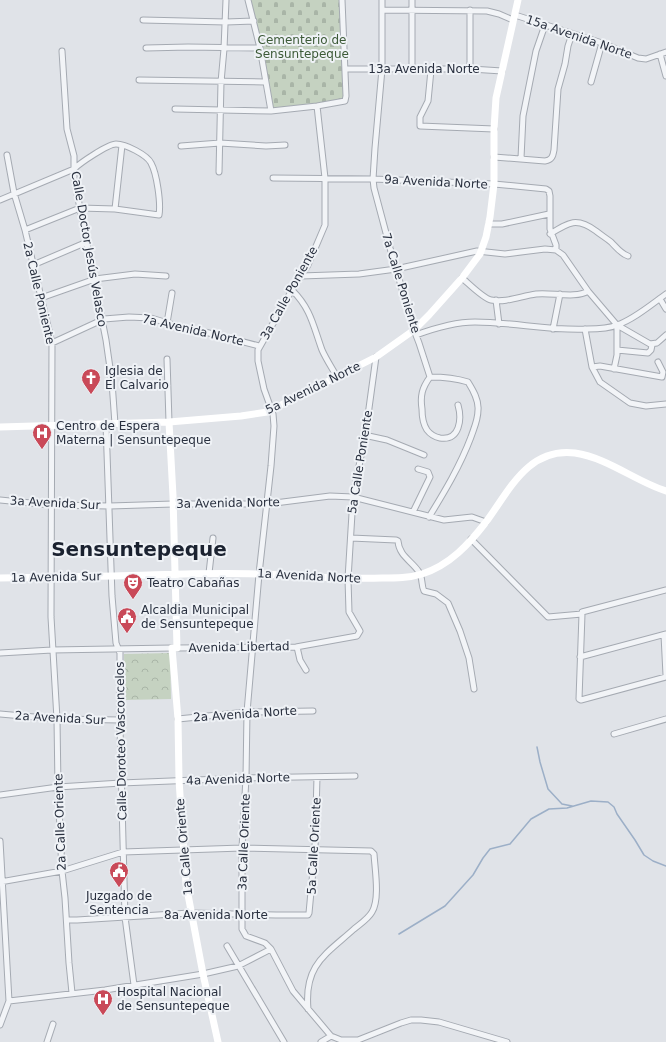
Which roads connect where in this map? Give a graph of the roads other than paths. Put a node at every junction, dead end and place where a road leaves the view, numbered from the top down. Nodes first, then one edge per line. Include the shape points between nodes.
1 (226, 0) edge
2 (248, 0) edge
3 (342, 0) edge
4 (382, 0) edge
5 (412, 0) edge
6 (518, 0) edge
7 (382, 10) junction
8 (412, 10) junction
9 (470, 10) junction
10 (514, 17) junction
11 (143, 20) dead end
12 (254, 21) junction
13 (226, 22) junction
14 (545, 25) junction
15 (572, 34) junction
16 (602, 43) junction
17 (146, 48) dead end
18 (260, 48) junction
19 (224, 49) junction
20 (62, 50) dead end
21 (666, 52) edge
22 (660, 54) junction
23 (345, 69) junction
24 (382, 69) junction
25 (470, 69) junction
26 (412, 70) junction
27 (431, 70) junction
28 (502, 71) junction
29 (666, 76) edge
30 (139, 80) dead end
31 (221, 82) junction
32 (265, 82) junction
33 (591, 82) dead end
34 (316, 106) junction
35 (175, 109) dead end
36 (220, 109) junction
37 (271, 111) junction
38 (494, 129) junction
39 (220, 143) junction
40 (122, 145) junction
41 (285, 145) dead end
42 (182, 146) dead end
43 (7, 155) dead end
44 (494, 157) junction
45 (521, 158) junction
46 (74, 169) junction
47 (219, 172) dead end
48 (273, 178) dead end
49 (325, 178) junction
50 (373, 179) junction
51 (494, 184) junction
52 (14, 193) junction
53 (0, 200) edge
54 (80, 208) junction
55 (115, 209) junction
56 (549, 214) junction
57 (489, 224) junction
58 (25, 230) junction
59 (550, 234) junction
60 (87, 242) junction
61 (556, 250) junction
62 (481, 251) junction
63 (628, 256) dead end
64 (33, 265) junction
65 (396, 269) junction
66 (166, 276) dead end
67 (301, 276) junction
68 (462, 278) junction
69 (94, 279) junction
70 (292, 290) junction
71 (588, 291) junction
72 (172, 293) dead end
73 (560, 294) junction
74 (666, 294) edge
75 (41, 298) junction
76 (660, 299) junction
77 (496, 300) junction
78 (666, 309) edge
79 (103, 320) junction
80 (167, 323) junction
81 (499, 324) junction
82 (617, 325) junction
83 (553, 329) junction
84 (585, 329) junction
85 (415, 332) junction
86 (666, 335) edge
87 (52, 343) junction
88 (652, 345) junction
89 (260, 346) junction
90 (617, 350) junction
91 (376, 357) junction
92 (167, 359) dead end
93 (658, 362) dead end
94 (592, 367) junction
95 (614, 369) junction
96 (337, 377) junction
97 (430, 378) junction
98 (666, 404) edge
99 (458, 405) dead end
100 (272, 410) junction
101 (169, 422) junction
102 (106, 424) junction
103 (115, 424) junction
104 (51, 425) junction
105 (0, 427) edge
106 (364, 435) junction
107 (424, 455) dead end
108 (418, 469) dead end
109 (666, 491) edge
110 (353, 497) junction
111 (0, 500) edge
112 (173, 504) junction
113 (267, 504) junction
114 (51, 505) junction
115 (110, 506) junction
116 (413, 512) junction
117 (429, 517) junction
118 (486, 522) junction
119 (213, 538) dead end
120 (351, 538) junction
121 (471, 539) junction
122 (209, 573) junction
123 (174, 574) junction
124 (259, 574) junction
125 (421, 574) junction
126 (52, 576) junction
127 (112, 576) junction
128 (0, 578) edge
129 (348, 579) junction
130 (666, 590) edge
131 (582, 614) junction
132 (665, 634) edge
133 (357, 636) joint
134 (253, 647) junction
135 (296, 647) junction
136 (174, 648) junction
137 (119, 649) junction
138 (52, 650) junction
139 (0, 653) edge
140 (580, 657) junction
141 (306, 670) dead end
142 (666, 676) edge
143 (474, 688) dead end
144 (313, 710) dead end
145 (247, 712) junction
146 (0, 714) edge
147 (57, 718) junction
148 (178, 719) junction
149 (666, 719) edge
150 (120, 720) junction
151 (614, 734) dead end
152 (355, 776) dead end
153 (317, 777) junction
154 (246, 778) junction
155 (179, 780) junction
156 (122, 783) junction
157 (58, 787) junction
158 (0, 795) edge
159 (0, 841) edge
160 (242, 848) junction
161 (315, 849) junction
162 (183, 851) junction
163 (123, 852) junction
164 (62, 871) junction
165 (1, 882) edge
166 (190, 913) junction
167 (242, 914) junction
168 (308, 915) joint
169 (125, 917) junction
170 (67, 920) junction
171 (227, 946) dead end
172 (271, 949) junction
173 (7, 959) junction
174 (0, 960) edge
175 (238, 966) junction
176 (203, 974) junction
177 (134, 985) junction
178 (72, 993) junction
179 (9, 1001) junction
180 (308, 1009) junction
181 (53, 1024) dead end
182 (0, 1025) edge
183 (331, 1036) junction
184 (342, 1041) edge
185 (47, 1042) edge
186 (218, 1042) edge
187 (284, 1042) edge
188 (321, 1042) edge
189 (507, 1042) edge

1 - 13 street
2 - 12 street
3 - 23 street
4 - 7 street, 7a Calle Poniente
5 - 8 street
6 - 10 street
7 - 8 street, 15a Avenida Norte
7 - 24 street, 7a Calle Poniente
8 - 9 street, 15a Avenida Norte
8 - 26 street
9 - 10 street, 15a Avenida Norte
9 - 25 street
10 - 14 street, 15a Avenida Norte
10 - 28 street
11 - 13 street
12 - 13 street
12 - 18 street
13 - 19 street
14 - 15 street, 15a Avenida Norte
14 - 45 street via 536,51 523,116
15 - 16 street, 15a Avenida Norte
15 - 45 street via 558,89 553,156 545,161
16 - 22 street, 15a Avenida Norte via 642,59
16 - 33 street
17 - 19 street
18 - 19 street
18 - 32 street
19 - 31 street
20 - 46 street, Calle Doctor Jesús Velasco via 67,129 74,156
21 - 22 street, 15a Avenida Norte
22 - 29 street
23 - 24 street, 13a Avenida Norte
23 - 34 street via 345,101
24 - 26 street, 13a Avenida Norte
24 - 50 street, 7a Calle Poniente
25 - 27 street, 13a Avenida Norte
25 - 28 street, 13a Avenida Norte
26 - 27 street, 13a Avenida Norte
27 - 38 street via 428,101 420,117 420,126
28 - 38 street via 496,98
30 - 31 street
31 - 32 street
31 - 36 street
32 - 37 street
34 - 37 street
34 - 49 street, 3a Calle Poniente
35 - 36 street
36 - 37 street
36 - 39 street
38 - 44 street
39 - 41 street
39 - 42 street
39 - 47 street
40 - 46 street via 111,145 82,161
40 - 55 street
40 - 55 street via 152,163 158,190 159,215
43 - 52 street, 2a Calle Poniente
44 - 45 street
44 - 51 street
46 - 52 street
46 - 54 street, Calle Doctor Jesús Velasco
48 - 49 street, 9a Avenida Norte
49 - 50 street, 9a Avenida Norte
49 - 67 street, 3a Calle Poniente via 325,225
50 - 51 street, 9a Avenida Norte
50 - 65 street, 7a Calle Poniente
51 - 56 street, 9a Avenida Norte via 548,189
51 - 57 street
52 - 53 street
52 - 58 street, 2a Calle Poniente
54 - 55 street
54 - 58 street
54 - 60 street, Calle Doctor Jesús Velasco
56 - 57 street via 502,224
56 - 59 street
57 - 62 street
58 - 64 street, 2a Calle Poniente
59 - 61 street
59 - 63 street via 569,224 584,223
60 - 64 street
60 - 69 street, Calle Doctor Jesús Velasco
61 - 62 street via 505,254
61 - 71 street via 563,254
62 - 65 street
62 - 68 street
64 - 75 street, 2a Calle Poniente
65 - 67 street via 359,274
65 - 85 street, 7a Calle Poniente
66 - 69 street via 134,274
67 - 70 street, 3a Calle Poniente
68 - 77 street via 488,299
68 - 85 street
69 - 75 street
69 - 79 street, Calle Doctor Jesús Velasco
70 - 89 street, 3a Calle Poniente
70 - 96 street via 309,312 322,351
71 - 73 street via 581,294
71 - 82 street
72 - 80 street
73 - 77 street via 537,294
73 - 83 street
74 - 76 street, 5a Avenida Norte
75 - 87 street, 2a Calle Poniente
76 - 78 street
76 - 82 street, 5a Avenida Norte
77 - 81 street
79 - 80 street, 7a Avenida Norte via 151,318
79 - 87 street, 7a Avenida Norte
79 - 103 street, Calle Doctor Jesús Velasco
80 - 89 street, 7a Avenida Norte
81 - 83 street, 5a Avenida Norte
81 - 85 street, 5a Avenida Norte via 464,323
82 - 84 street, 5a Avenida Norte
82 - 88 street
82 - 90 street
83 - 84 street, 5a Avenida Norte
84 - 94 street
85 - 91 street, 5a Avenida Norte
85 - 97 street, 7a Calle Poniente
86 - 88 street
87 - 104 street, 2a Calle Poniente
88 - 90 street via 648,353
89 - 100 street, 3a Calle Poniente via 257,356 260,374
90 - 95 street
91 - 96 street, 5a Avenida Norte
91 - 106 street, 5a Calle Poniente
92 - 101 street
93 - 95 street via 663,372 662,377
94 - 95 street
94 - 98 street via 600,382 630,403 646,406
96 - 100 street, 5a Avenida Norte
97 - 99 street via 422,389 421,396 427,430 435,437 441,438 455,434 460,421
97 - 117 street via 458,378 468,382 479,408 478,418 458,466
100 - 101 street, 5a Avenida Norte via 241,416
100 - 113 street, 3a Calle Poniente via 274,426
101 - 103 street, 5a Avenida Norte
101 - 112 street, 1a Calle Oriente
102 - 103 street, 5a Avenida Norte
102 - 104 street, 5a Avenida Norte
102 - 115 street, Calle Doroteo Vasconcelos
104 - 105 street, 5a Avenida Norte
104 - 114 street, 2a Calle Poniente
106 - 107 street via 387,440
106 - 110 street, 5a Calle Poniente
108 - 116 street via 428,472 430,476
109 - 118 street, 1a Avenida Norte via 593,458 574,453 559,454 538,461 523,471
110 - 113 street, 3a Avenida Norte via 330,496
110 - 116 street, 3a Avenida Norte
110 - 120 street, 5a Calle Poniente
111 - 114 street, 3a Avenida Sur
112 - 113 street, 3a Avenida Norte
112 - 115 street, 3a Avenida Norte
112 - 123 street, 1a Calle Oriente
113 - 124 street, 3a Calle Poniente
114 - 115 street, 3a Avenida Sur
114 - 126 street, 2a Calle Poniente
115 - 127 street, Calle Doroteo Vasconcelos
116 - 117 street, 3a Avenida Norte
117 - 118 street via 444,520 472,517
118 - 121 street, 1a Avenida Norte
119 - 122 street
120 - 125 street via 398,541 400,552
120 - 129 street, 5a Calle Poniente
121 - 125 street, 1a Avenida Norte via 442,566
121 - 131 street via 548,617
122 - 123 street, 1a Avenida Norte
122 - 124 street, 1a Avenida Norte
123 - 127 street, 1a Avenida Norte
123 - 136 street, 1a Calle Oriente
124 - 129 street, 1a Avenida Norte
124 - 134 street, 3a Calle Poniente
125 - 129 street, 1a Avenida Norte
125 - 143 street via 424,591 436,594 448,603 469,658
126 - 127 street, 1a Avenida Sur
126 - 128 street, 1a Avenida Sur
126 - 138 street, 2a Calle Poniente
127 - 137 street, Calle Doroteo Vasconcelos via 116,643
129 - 133 street, 5a Calle Poniente via 349,612 360,631
130 - 131 street
131 - 140 street
132 - 140 street
132 - 142 street
133 - 135 street, Avenida Libertad
134 - 135 street, Avenida Libertad
134 - 136 street, Avenida Libertad
134 - 145 street, 3a Calle Oriente
135 - 141 street
136 - 137 street, Avenida Libertad
136 - 148 street, 1a Calle Oriente
137 - 138 street, Avenida Libertad
137 - 150 street, Calle Doroteo Vasconcelos
138 - 139 street, Avenida Libertad
138 - 147 street, 2a Calle Oriente
140 - 142 street via 580,700
144 - 145 street, 2a Avenida Norte
145 - 148 street, 2a Avenida Norte
145 - 154 street, 3a Calle Oriente
146 - 147 street, 2a Avenida Sur
147 - 150 street, 2a Avenida Sur
147 - 157 street, 2a Calle Oriente
148 - 155 street, 1a Calle Oriente
149 - 151 street
150 - 156 street, Calle Doroteo Vasconcelos
152 - 153 street, 4a Avenida Norte
153 - 154 street, 4a Avenida Norte
153 - 161 street, 5a Calle Oriente
154 - 155 street, 4a Avenida Norte
154 - 160 street, 3a Calle Oriente
155 - 156 street, 4a Avenida Norte
155 - 162 street, 1a Calle Oriente
156 - 157 street, 4a Avenida Norte
156 - 163 street, Calle Doroteo Vasconcelos
157 - 158 street, 4a Avenida Norte
157 - 164 street, 2a Calle Oriente
159 - 165 street
160 - 161 street
160 - 162 street
160 - 167 street, 3a Calle Oriente
161 - 168 street, 5a Calle Oriente
161 - 180 street via 371,851 374,854 376,897 372,912 318,963 308,985
162 - 163 street
162 - 166 street, 1a Calle Oriente
163 - 164 street
163 - 169 street, Calle Doroteo Vasconcelos
164 - 165 street
164 - 170 street, 2a Calle Oriente
165 - 173 street
166 - 167 street, 8a Avenida Norte
166 - 169 street, 8a Avenida Norte
166 - 176 street, 1a Calle Oriente
167 - 168 street, 8a Avenida Norte
167 - 172 street, 3a Calle Oriente via 246,936 265,943
169 - 170 street, 8a Avenida Norte
169 - 177 street, Calle Doroteo Vasconcelos
170 - 178 street, 2a Calle Oriente
171 - 175 street
172 - 175 street
172 - 180 street via 289,984
173 - 174 street
173 - 179 street
175 - 176 street
175 - 187 street
176 - 177 street
176 - 186 street, 1a Calle Oriente
177 - 178 street
178 - 179 street
179 - 182 street
180 - 183 street
181 - 185 street
183 - 184 street
183 - 188 street
184 - 189 street via 358,1040 401,1023 421,1020 439,1022

